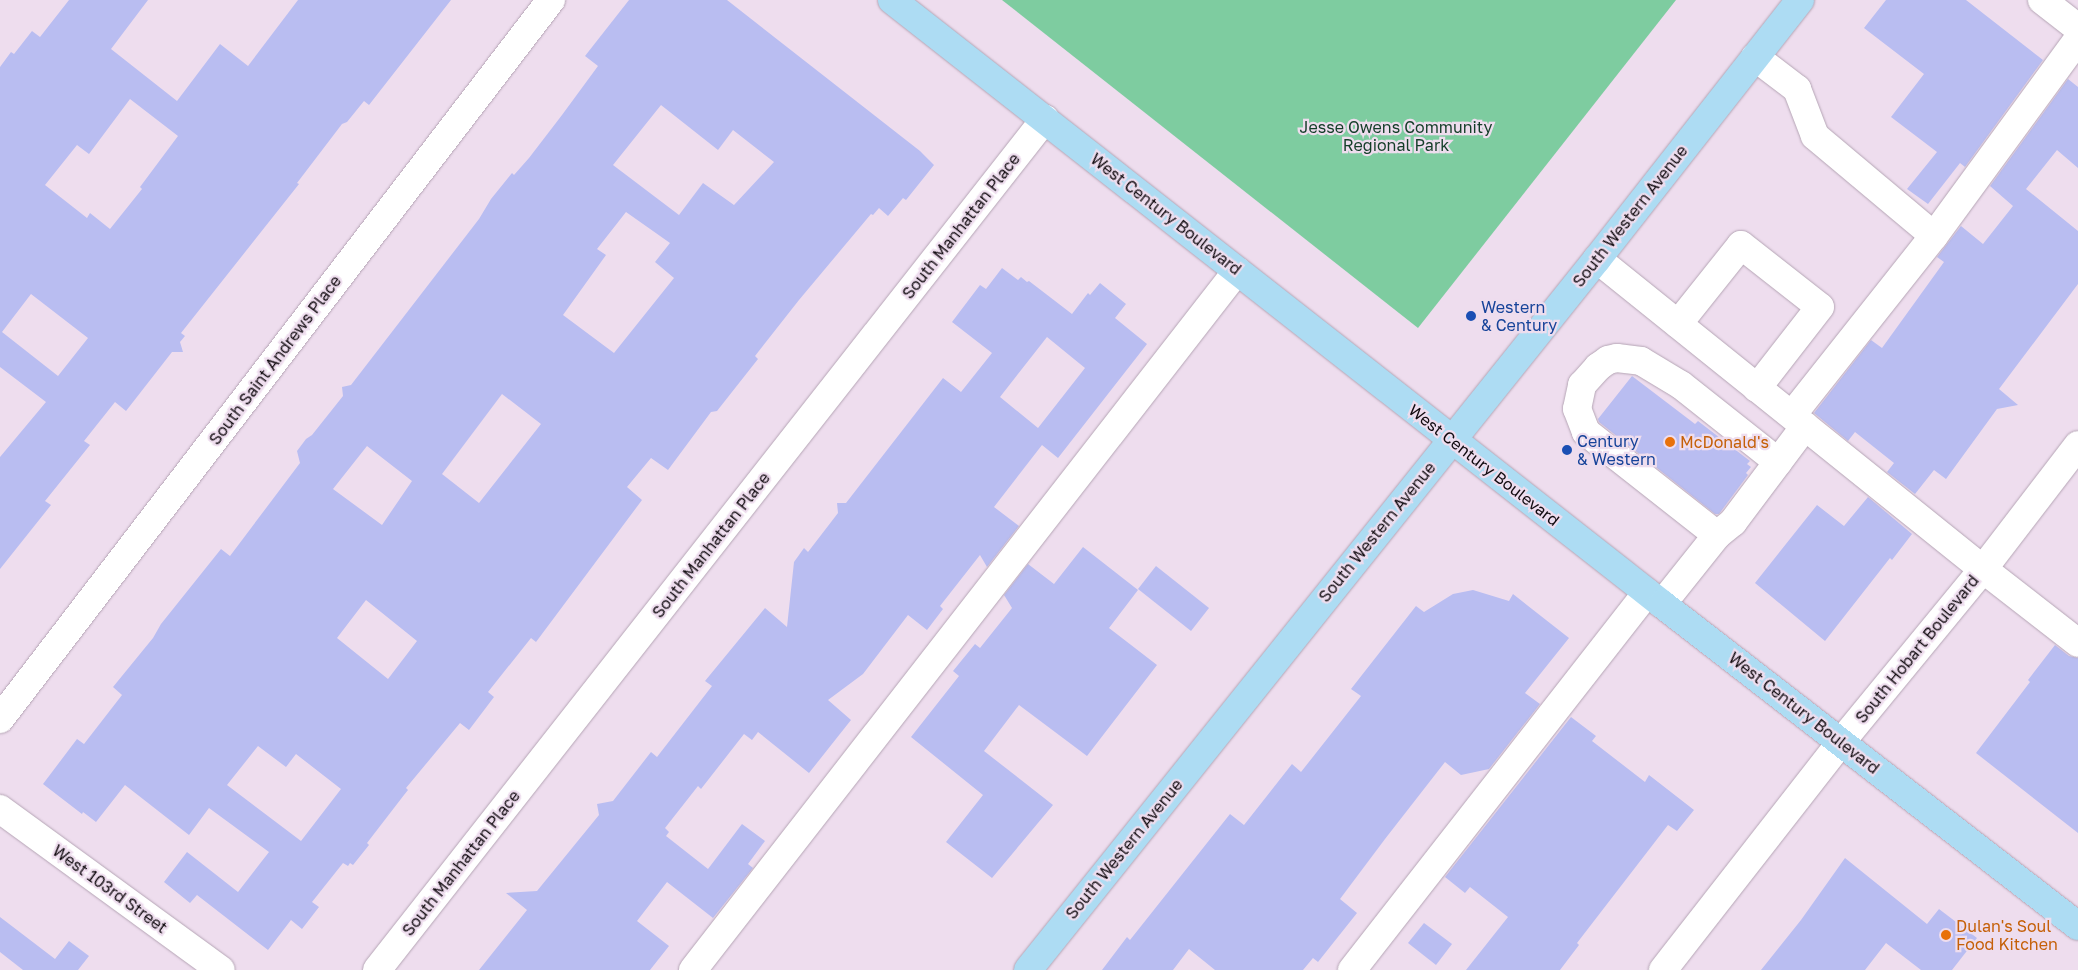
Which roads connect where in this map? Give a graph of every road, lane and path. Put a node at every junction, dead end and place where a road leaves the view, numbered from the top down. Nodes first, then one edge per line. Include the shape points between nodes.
1 (551, 0) edge
2 (892, 0) edge
3 (1800, 0) edge
4 (2042, 0) edge
5 (2078, 28) edge
6 (2078, 39) edge
7 (1755, 57) junction
8 (1045, 119) junction
9 (1934, 236) junction
10 (1597, 259) junction
11 (1237, 271) junction
12 (1678, 324) junction
13 (1757, 388) junction
14 (1798, 421) junction
15 (1451, 439) junction
16 (2078, 446) edge
17 (1778, 462) junction
18 (1717, 535) junction
19 (1983, 569) junction
20 (1654, 598) junction
21 (2078, 643) edge
22 (0, 719) edge
23 (1841, 742) junction
24 (0, 808) edge
25 (2078, 926) edge
26 (221, 970) edge
27 (377, 970) edge
28 (693, 970) edge
29 (1028, 970) edge
30 (1352, 970) edge
31 (1663, 970) edge

1 - 22 street, South Saint Andrews Place
2 - 8 main road, West Century Boulevard
3 - 7 main road, South Western Avenue
4 - 5 street
6 - 9 street
7 - 9 street via 1797,89 1815,136
7 - 10 main road, South Western Avenue
8 - 11 main road, West Century Boulevard
8 - 27 street, South Manhattan Place
9 - 14 street
10 - 12 street
10 - 15 main road, South Western Avenue
11 - 15 main road, West Century Boulevard
11 - 28 street
12 - 13 street
12 - 13 street via 1741,245 1820,307
13 - 14 street
14 - 17 street
14 - 19 street
15 - 20 main road, West Century Boulevard
15 - 29 main road, South Western Avenue
16 - 19 street, South Hobart Boulevard
17 - 18 street via 1733,522
17 - 18 street via 1681,385 1641,361 1608,360 1582,385 1577,409 1586,432
18 - 20 street
19 - 21 street
19 - 23 street, South Hobart Boulevard
20 - 23 main road, West Century Boulevard
20 - 30 street
23 - 25 main road, West Century Boulevard
23 - 31 street, South Hobart Boulevard
24 - 26 street, West 103rd Street

